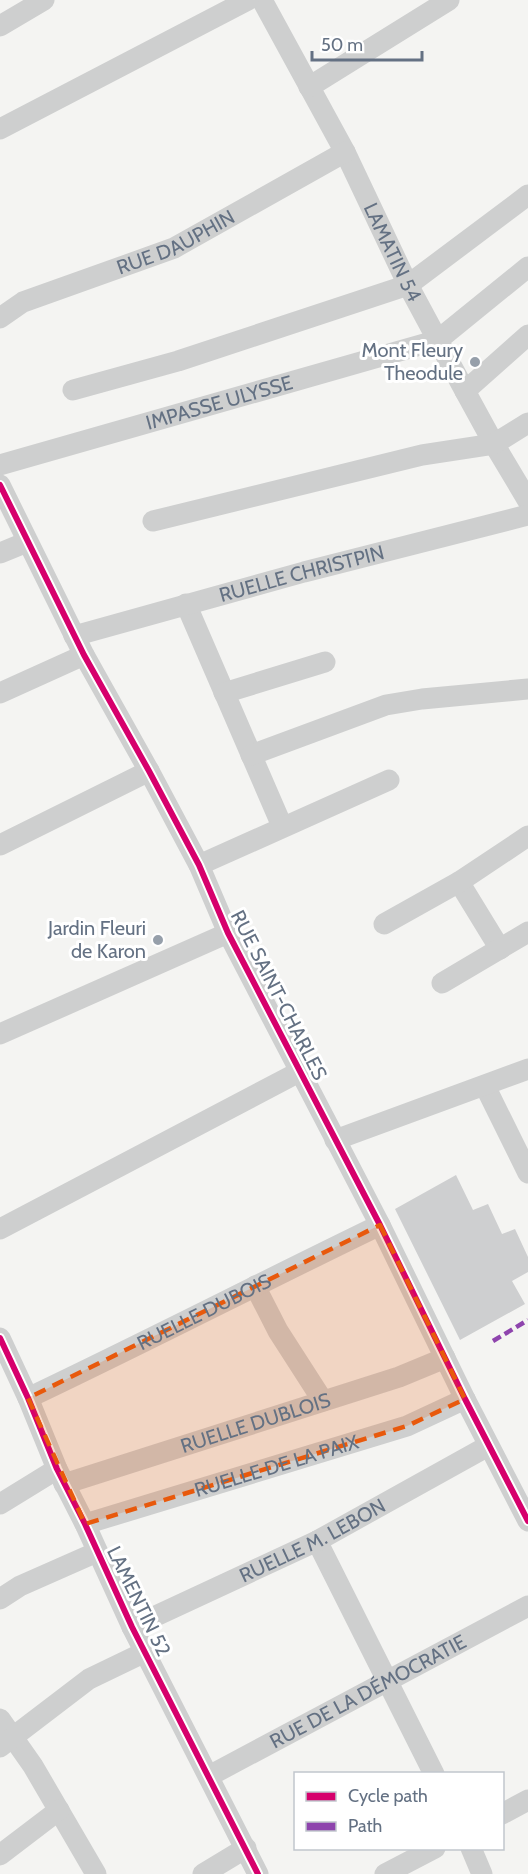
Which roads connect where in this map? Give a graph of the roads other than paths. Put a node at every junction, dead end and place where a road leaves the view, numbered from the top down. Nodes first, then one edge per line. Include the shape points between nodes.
1 (44, 0) edge
2 (248, 0) edge
3 (262, 0) edge
4 (449, 0) edge
5 (0, 26) edge
6 (309, 87) junction
7 (0, 129) edge
8 (345, 152) junction
9 (528, 195) edge
10 (528, 267) edge
11 (408, 285) junction
12 (0, 318) edge
13 (528, 335) edge
14 (438, 340) junction
15 (73, 390) dead end
16 (465, 392) junction
17 (528, 423) edge
18 (494, 444) junction
19 (0, 465) edge
20 (0, 485) edge
21 (528, 501) edge
22 (528, 515) edge
23 (153, 521) dead end
24 (27, 542) junction
25 (0, 553) edge
26 (186, 604) junction
27 (74, 636) junction
28 (84, 656) junction
29 (326, 662) dead end
30 (528, 689) edge
31 (0, 693) edge
32 (224, 693) junction
33 (251, 755) junction
34 (149, 771) junction
35 (389, 780) dead end
36 (282, 826) junction
37 (528, 836) edge
38 (0, 845) edge
39 (198, 865) junction
40 (459, 882) junction
41 (384, 924) dead end
42 (528, 932) edge
43 (228, 933) junction
44 (501, 949) junction
45 (442, 984) dead end
46 (0, 1034) edge
47 (528, 1070) edge
48 (299, 1072) junction
49 (485, 1086) junction
50 (334, 1140) junction
51 (528, 1173) edge
52 (380, 1225) junction
53 (0, 1230) edge
54 (255, 1286) junction
55 (0, 1338) edge
56 (445, 1358) junction
57 (28, 1398) junction
58 (465, 1399) junction
59 (323, 1401) junction
60 (489, 1446) junction
61 (61, 1476) junction
62 (0, 1504) edge
63 (528, 1521) edge
64 (85, 1524) junction
65 (317, 1541) junction
66 (97, 1552) junction
67 (0, 1599) edge
68 (528, 1606) edge
69 (132, 1627) junction
70 (145, 1652) junction
71 (389, 1681) junction
72 (0, 1719) edge
73 (6, 1742) edge
74 (434, 1772) edge
75 (209, 1776) junction
76 (528, 1800) edge
77 (59, 1810) junction
78 (504, 1813) edge
79 (246, 1848) junction
80 (431, 1850) edge
81 (472, 1850) edge
82 (0, 1855) edge
83 (96, 1874) edge
84 (203, 1874) edge
85 (258, 1874) edge
86 (385, 1874) edge
87 (482, 1874) edge

1 - 5 street
2 - 7 street
3 - 6 street, LAMATIN 54
4 - 6 street
6 - 8 street, LAMATIN 54
8 - 11 street, LAMATIN 54
8 - 12 street, RUE DAUPHIN via 174,248 23,302
9 - 11 street
10 - 14 street
11 - 14 street, LAMATIN 54
11 - 15 street via 178,361
13 - 16 street
14 - 16 street, LAMATIN 54
14 - 19 street, IMPASSE ULYSSE
16 - 18 street, LAMATIN 54
17 - 18 street
18 - 21 street, LAMATIN 54
18 - 23 street via 422,455
20 - 24 street, RUE SAINT-CHARLES
22 - 26 street, RUELLE CHRISTPIN
24 - 25 street
24 - 27 street, RUE SAINT-CHARLES
26 - 27 street, RUELLE CHRISTPIN
26 - 32 street
27 - 28 street, RUE SAINT-CHARLES
28 - 31 street
28 - 34 street, RUE SAINT-CHARLES
29 - 32 street
30 - 33 street via 386,705
32 - 33 street
33 - 36 street
34 - 38 street
34 - 39 street, RUE SAINT-CHARLES
35 - 36 street
36 - 39 street
37 - 40 street
39 - 43 street, RUE SAINT-CHARLES
40 - 41 street
40 - 44 street
42 - 44 street
43 - 46 street
43 - 48 street, RUE SAINT-CHARLES
44 - 45 street
47 - 49 street
48 - 50 street, RUE SAINT-CHARLES
48 - 53 street
49 - 50 street
49 - 51 street
50 - 52 street, RUE SAINT-CHARLES
52 - 54 street, RUELLE DUBOIS
52 - 56 street, RUE SAINT-CHARLES
54 - 57 street, RUELLE DUBOIS
54 - 59 street via 278,1331
55 - 57 street, LAMENTIN 52
56 - 58 street, RUE SAINT-CHARLES
56 - 59 street, RUELLE DUBLOIS
57 - 61 street, LAMENTIN 52
58 - 60 street, RUE SAINT-CHARLES
58 - 64 street, RUELLE DE LA PAIX via 406,1426
59 - 61 street, RUELLE DUBLOIS
60 - 63 street, RUE SAINT-CHARLES
60 - 65 street, RUELLE M. LEBON
61 - 62 street, RUELLE DUBLOIS
61 - 64 street, LAMENTIN 52
64 - 66 street, LAMENTIN 52
65 - 69 street, RUELLE M. LEBON
65 - 71 street
66 - 67 street
66 - 69 street, LAMENTIN 52
68 - 71 street, RUE DE LA DÉMOCRATIE
69 - 70 street, LAMENTIN 52
70 - 73 street via 89,1679
70 - 75 street, LAMENTIN 52
71 - 74 street
71 - 75 street, RUE DE LA DÉMOCRATIE
72 - 73 street
73 - 77 street via 33,1766
75 - 79 street, LAMENTIN 52
76 - 78 street
77 - 82 street
77 - 83 street
79 - 84 street
79 - 85 street, LAMENTIN 52
80 - 86 street
81 - 87 street

